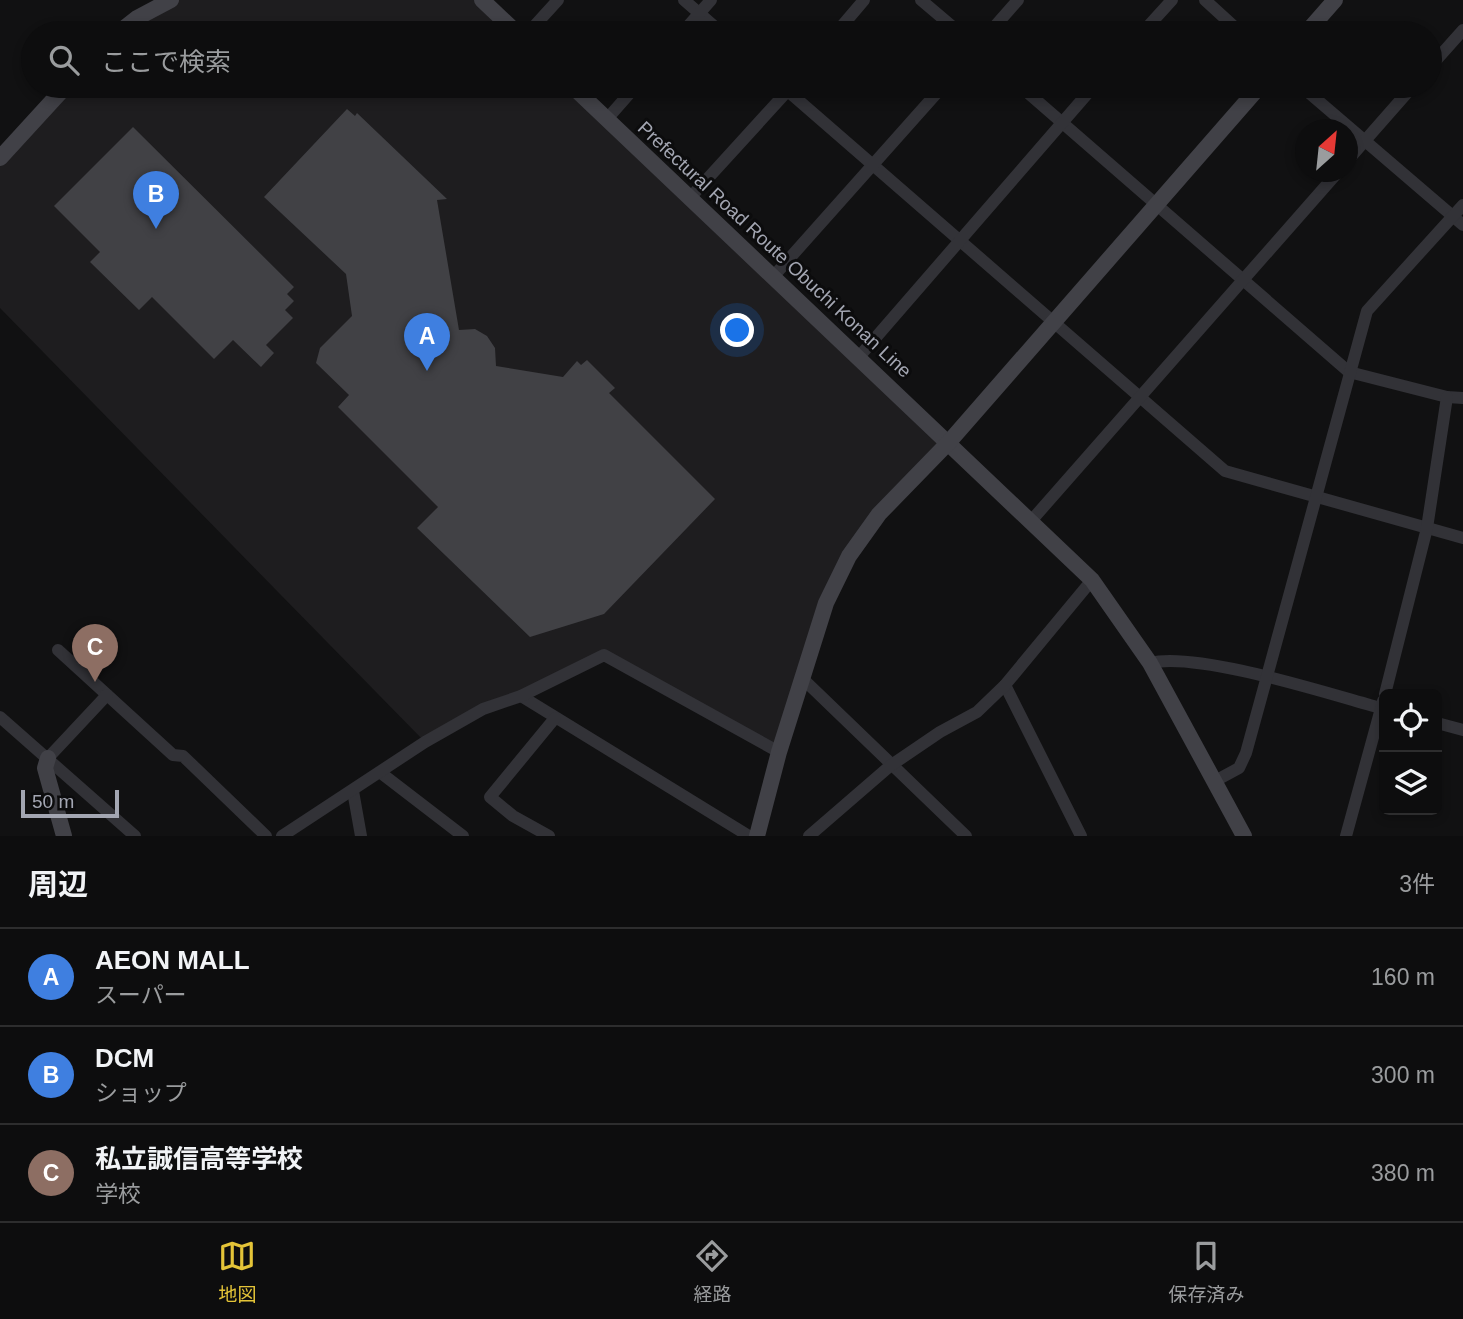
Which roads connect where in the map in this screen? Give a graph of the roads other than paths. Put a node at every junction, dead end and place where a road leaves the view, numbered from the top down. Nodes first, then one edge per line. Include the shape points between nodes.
1 (171, 0) edge
2 (482, 0) edge
3 (558, 0) edge
4 (684, 0) edge
5 (711, 0) edge
6 (864, 0) edge
7 (921, 0) edge
8 (1018, 0) edge
9 (1172, 0) edge
10 (1205, 0) edge
11 (1335, 0) edge
12 (700, 13) junction
13 (133, 21) edge
14 (504, 21) edge
15 (539, 21) edge
16 (693, 21) edge
17 (709, 21) edge
18 (846, 21) edge
19 (946, 21) edge
20 (1000, 21) edge
21 (1153, 21) edge
22 (1228, 21) edge
23 (1317, 21) edge
24 (1463, 30) edge
25 (1442, 54) edge
26 (55, 98) edge
27 (585, 98) edge
28 (625, 98) edge
29 (777, 98) edge
30 (799, 98) edge
31 (932, 98) edge
32 (1034, 98) edge
33 (1083, 98) edge
34 (1250, 98) edge
35 (1315, 98) edge
36 (1403, 98) edge
37 (607, 119) junction
38 (1061, 122) junction
39 (1365, 141) junction
40 (1358, 149) edge
41 (0, 158) edge
42 (873, 165) junction
43 (1329, 182) edge
44 (689, 199) junction
45 (1157, 204) junction
46 (1463, 205) edge
47 (1458, 221) edge
48 (962, 240) junction
49 (772, 278) junction
50 (1242, 279) junction
51 (1053, 322) junction
52 (858, 358) junction
53 (1349, 372) junction
54 (1447, 397) junction
55 (1139, 398) junction
56 (1463, 398) edge
57 (949, 442) junction
58 (1316, 498) junction
59 (1031, 521) junction
60 (1427, 528) junction
61 (1463, 538) edge
62 (1093, 580) junction
63 (58, 650) dead end
64 (1150, 663) junction
65 (802, 678) junction
66 (1267, 678) junction
67 (1005, 685) junction
68 (1387, 689) edge
69 (107, 695) junction
70 (521, 696) junction
71 (1379, 701) edge
72 (0, 716) edge
73 (555, 719) junction
74 (1379, 720) edge
75 (1442, 724) edge
76 (1463, 730) edge
77 (779, 752) junction
78 (48, 758) junction
79 (890, 766) junction
80 (381, 773) junction
81 (1215, 781) junction
82 (354, 791) junction
83 (64, 836) edge
84 (135, 836) edge
85 (266, 836) edge
86 (282, 836) edge
87 (361, 836) edge
88 (463, 836) edge
89 (549, 836) edge
90 (749, 836) edge
91 (757, 836) edge
92 (809, 836) edge
93 (966, 836) edge
94 (1081, 836) edge
95 (1244, 836) edge
96 (1346, 836) edge

1 - 13 main road
2 - 14 main road
3 - 15 street
4 - 12 street
5 - 12 street
6 - 18 street
7 - 19 street
8 - 20 street
9 - 21 street
10 - 22 street
11 - 23 main road
12 - 16 street
12 - 17 street
24 - 25 street
26 - 41 main road
27 - 37 main road, Prefectural Road Route Obuchi Konan Line
28 - 37 street
29 - 44 street
30 - 42 street
31 - 42 street
32 - 38 street
33 - 38 street
34 - 45 main road
35 - 39 street
36 - 39 street
37 - 44 main road, Prefectural Road Route Obuchi Konan Line
38 - 45 street
38 - 48 street
39 - 40 street
39 - 47 street
42 - 48 street
42 - 49 street
43 - 50 street
44 - 49 main road, Prefectural Road Route Obuchi Konan Line
45 - 50 street
45 - 51 main road
46 - 47 street
47 - 53 street via 1367,311
48 - 51 street
48 - 52 street
49 - 52 main road, Prefectural Road Route Obuchi Konan Line
50 - 53 street
50 - 55 street
51 - 55 street
51 - 57 main road
52 - 57 main road, Prefectural Road Route Obuchi Konan Line
53 - 54 street
53 - 58 street
54 - 56 street
54 - 60 street
55 - 58 street via 1225,471
55 - 59 street
57 - 59 main road, Prefectural Road Route Obuchi Konan Line
57 - 65 main road via 879,514 849,556 826,603
58 - 60 street
58 - 66 street
59 - 62 main road, Prefectural Road Route Obuchi Konan Line
60 - 61 street
60 - 68 street
62 - 64 main road, Prefectural Road Route Obuchi Konan Line
62 - 67 street
63 - 69 street
64 - 66 street via 1169,658
64 - 81 main road, Prefectural Road Route Obuchi Konan Line
65 - 77 main road
65 - 79 street
66 - 71 street
66 - 81 street via 1247,753 1239,768
67 - 79 street via 977,712
67 - 94 street
69 - 78 street
69 - 85 street via 173,755 183,756
70 - 73 street
70 - 77 street via 604,655
70 - 80 street via 483,709
72 - 78 street
73 - 89 street via 490,797
73 - 90 street
74 - 96 street
75 - 76 street
77 - 91 main road
78 - 83 main road via 45,768
78 - 84 street
79 - 92 street
79 - 93 street
80 - 82 street
80 - 88 street
81 - 95 main road, Prefectural Road Route Obuchi Konan Line
82 - 86 street
82 - 87 street

